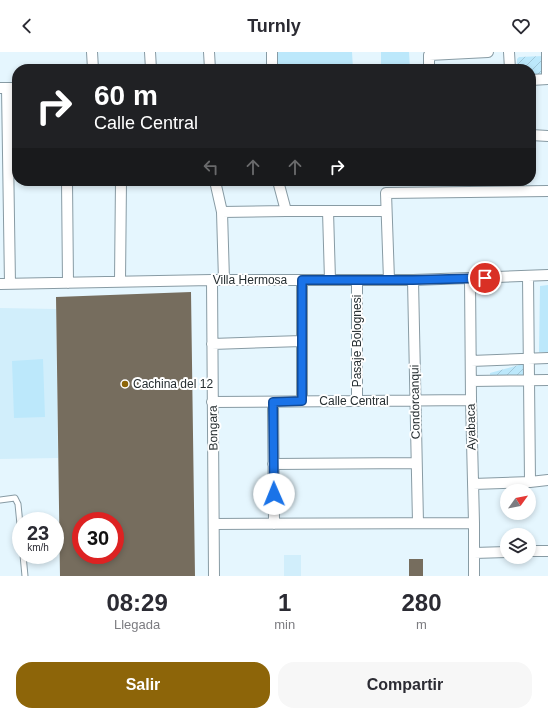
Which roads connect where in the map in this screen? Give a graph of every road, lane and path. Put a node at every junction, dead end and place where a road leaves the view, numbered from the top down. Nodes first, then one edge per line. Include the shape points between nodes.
1 (92, 52) edge
2 (150, 52) edge
3 (209, 52) edge
4 (272, 52) edge
5 (488, 52) edge
6 (510, 52) edge
7 (547, 52) edge
8 (443, 53) edge
9 (93, 64) edge
10 (151, 64) edge
11 (210, 64) edge
12 (272, 64) edge
13 (429, 64) edge
14 (510, 64) edge
15 (536, 80) edge
16 (547, 80) edge
17 (8, 88) edge
18 (536, 135) edge
19 (548, 136) edge
20 (67, 186) edge
21 (121, 186) edge
22 (216, 186) edge
23 (279, 186) edge
24 (548, 191) edge
25 (286, 211) junction
26 (328, 211) junction
27 (386, 211) junction
28 (222, 212) junction
29 (548, 275) edge
30 (528, 276) junction
31 (470, 278) junction
32 (212, 280) junction
33 (224, 280) junction
34 (302, 280) junction
35 (330, 280) junction
36 (357, 280) junction
37 (389, 280) junction
38 (413, 280) junction
39 (120, 281) junction
40 (68, 283) junction
41 (5, 284) edge
42 (302, 341) junction
43 (212, 344) junction
44 (529, 358) junction
45 (548, 358) edge
46 (471, 361) junction
47 (529, 380) junction
48 (548, 380) edge
49 (471, 381) junction
50 (471, 400) junction
51 (302, 401) junction
52 (415, 401) junction
53 (212, 402) junction
54 (273, 402) junction
55 (357, 402) junction
56 (416, 463) junction
57 (274, 464) junction
58 (548, 480) edge
59 (530, 482) junction
60 (473, 484) junction
61 (0, 500) edge
62 (19, 512) edge
63 (418, 523) junction
64 (474, 523) junction
65 (214, 524) junction
66 (274, 524) junction
67 (536, 551) edge
68 (548, 551) edge
69 (500, 552) edge
70 (474, 553) junction
71 (24, 564) edge
72 (25, 576) edge
73 (214, 576) edge
74 (474, 576) edge

1 - 9 street
2 - 10 street
3 - 11 street
4 - 12 street
5 - 8 street
6 - 14 street
7 - 16 street
8 - 13 street via 429,55
15 - 16 street
17 - 41 street
18 - 19 street
20 - 40 street
21 - 39 street
22 - 28 street
23 - 25 street
24 - 27 street via 386,193
25 - 26 street
25 - 28 street
26 - 27 street
26 - 35 street
27 - 37 street
28 - 33 street
29 - 30 street, Villa Hermosa
30 - 31 street, Villa Hermosa
30 - 44 street
31 - 38 street, Villa Hermosa
31 - 46 street, Ayabaca
32 - 33 street, Villa Hermosa
32 - 39 street, Villa Hermosa
32 - 43 street, Bongara
33 - 34 street, Villa Hermosa
34 - 35 street, Villa Hermosa
34 - 42 street
35 - 36 street, Villa Hermosa
36 - 37 street, Villa Hermosa
36 - 55 street, Pasaje Bolognesi
37 - 38 street, Villa Hermosa
38 - 52 street, Condorcanqui
39 - 40 street, Villa Hermosa
40 - 41 street, Villa Hermosa
42 - 43 street
42 - 51 street
43 - 53 street, Bongara
44 - 45 street
44 - 46 street
44 - 47 street
46 - 49 street, Ayabaca
47 - 48 street
47 - 49 street
47 - 59 street
49 - 50 street, Ayabaca
50 - 52 street, Calle Central
50 - 60 street, Ayabaca
51 - 54 street, Calle Central
51 - 55 street, Calle Central
52 - 55 street, Calle Central
52 - 56 street, Condorcanqui
53 - 54 street, Calle Central
53 - 65 street, Bongara
54 - 57 street
56 - 57 street
56 - 63 street, Condorcanqui
57 - 66 street
58 - 59 street
59 - 60 street
60 - 64 street, Ayabaca
61 - 62 lane via 15,498
63 - 64 street
63 - 66 street
64 - 70 street, Ayabaca
65 - 66 street
65 - 73 street, Bongara
67 - 68 street
69 - 70 street
70 - 74 street, Ayabaca
71 - 72 lane

